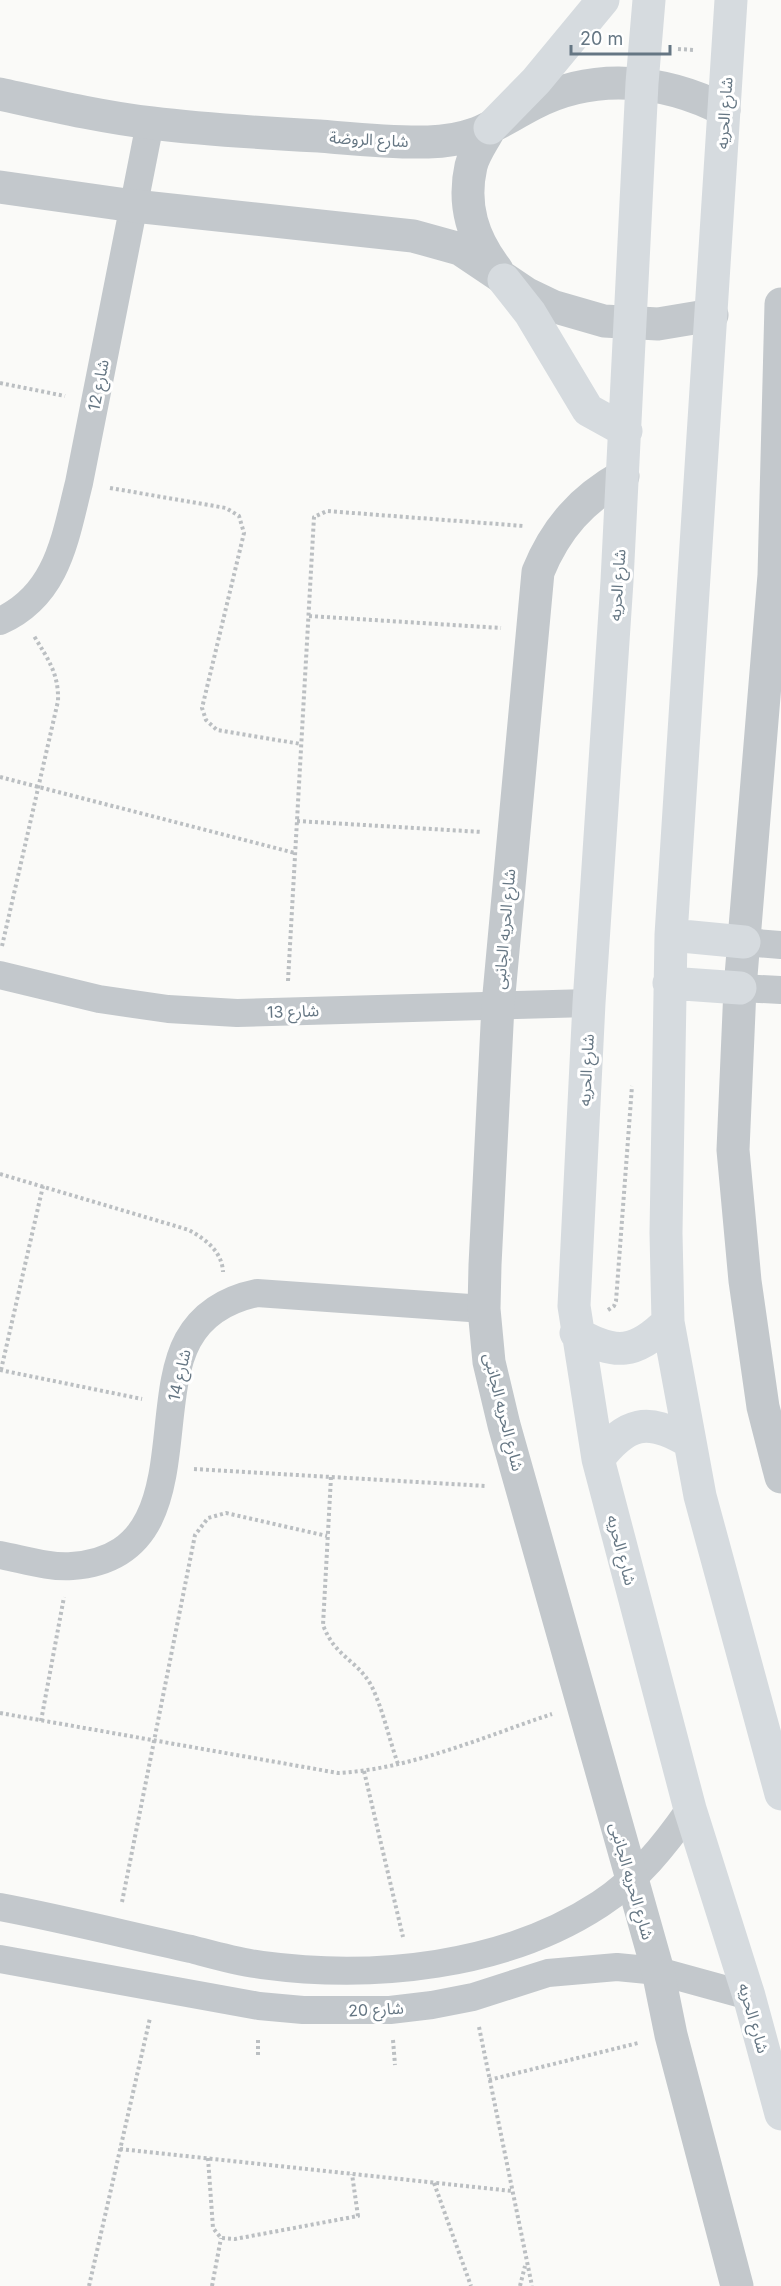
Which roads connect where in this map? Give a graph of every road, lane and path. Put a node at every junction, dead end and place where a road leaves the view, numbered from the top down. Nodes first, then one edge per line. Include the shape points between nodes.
1 (603, 0) edge
2 (648, 0) edge
3 (731, 0) edge
4 (645, 48) junction
5 (728, 51) junction
6 (642, 83) junction
7 (0, 94) edge
8 (724, 110) junction
9 (150, 123) junction
10 (490, 128) junction
11 (0, 187) edge
12 (134, 206) junction
13 (504, 280) junction
14 (781, 304) edge
15 (712, 315) junction
16 (631, 324) junction
17 (0, 383) edge
18 (95, 402) junction
19 (626, 431) junction
20 (623, 476) junction
21 (79, 483) junction
22 (560, 529) junction
23 (779, 535) edge
24 (778, 575) edge
25 (309, 616) junction
26 (9, 617) edge
27 (532, 630) junction
28 (301, 744) junction
29 (0, 777) edge
30 (40, 787) junction
31 (297, 821) junction
32 (513, 834) junction
33 (295, 853) junction
34 (670, 935) junction
35 (744, 942) junction
36 (781, 945) edge
37 (0, 952) edge
38 (0, 975) edge
39 (669, 983) junction
40 (740, 988) junction
41 (781, 990) edge
42 (589, 1003) junction
43 (498, 1005) junction
44 (287, 1011) junction
45 (0, 1174) edge
46 (43, 1186) junction
47 (225, 1303) junction
48 (484, 1309) junction
49 (668, 1322) junction
50 (576, 1333) junction
51 (1, 1370) edge
52 (172, 1405) junction
53 (688, 1441) junction
54 (598, 1459) junction
55 (166, 1468) junction
56 (331, 1477) junction
57 (781, 1477) edge
58 (523, 1488) junction
59 (327, 1536) junction
60 (0, 1555) edge
61 (70, 1566) junction
62 (583, 1704) junction
63 (0, 1713) edge
64 (41, 1720) junction
65 (154, 1742) junction
66 (398, 1764) junction
67 (363, 1772) junction
68 (781, 1794) edge
69 (690, 1809) junction
70 (632, 1879) junction
71 (1, 1913) edge
72 (116, 1933) junction
73 (538, 1937) junction
74 (0, 1959) edge
75 (410, 1967) junction
76 (658, 1971) junction
77 (548, 1973) junction
78 (157, 1987) junction
79 (473, 1996) junction
80 (749, 1996) junction
81 (671, 2035) junction
82 (489, 2080) junction
83 (781, 2114) edge
84 (120, 2149) junction
85 (208, 2158) junction
86 (351, 2174) junction
87 (434, 2183) junction
88 (512, 2192) junction
89 (221, 2238) junction
90 (526, 2264) junction
91 (89, 2286) edge
92 (212, 2286) edge
93 (471, 2286) edge
94 (520, 2286) edge
95 (532, 2286) edge
96 (737, 2286) edge

1 - 10 main road via 536,81
2 - 4 main road, شارع الحريه
3 - 5 main road, شارع الحريه
4 - 5 path
4 - 6 main road, شارع الحريه
5 - 8 main road, شارع الحريه
6 - 8 street, شارع الروضة via 698,97
6 - 10 street, شارع الروضة via 576,88 534,103
6 - 16 main road, شارع الحريه
7 - 9 street, شارع الروضة
8 - 15 main road, شارع الحريه
9 - 10 street, شارع الروضة via 428,142 471,137
9 - 12 street, شارع 12
10 - 13 street via 471,165 468,206 479,246
11 - 12 street
12 - 13 street via 413,237 460,249
12 - 18 street, شارع 12
13 - 16 street via 569,312
13 - 19 main road via 530,313 588,410
14 - 23 street
15 - 16 street via 686,321
15 - 34 main road, شارع الحريه
16 - 19 main road, شارع الحريه
17 - 18 path
18 - 21 street, شارع 12
19 - 20 main road, شارع الحريه
20 - 22 street, شارع الحريه الجانبى via 588,498
20 - 42 main road, شارع الحريه
21 - 26 street, شارع 12 via 51,579
21 - 28 path via 226,508 239,516 244,533 202,708 216,730
22 - 25 path via 327,511 314,518 311,533
22 - 27 street, شارع الحريه الجانبى via 538,572
23 - 24 street
24 - 35 street
25 - 27 path
25 - 28 path
26 - 30 path via 55,669 59,684
27 - 32 street, شارع الحريه الجانبى
28 - 31 path
29 - 30 path
30 - 33 path
30 - 37 path
31 - 32 path
31 - 33 path
32 - 43 street, شارع الحريه الجانبى
33 - 44 path
34 - 35 main road
34 - 39 main road, شارع الحريه
35 - 36 street
35 - 40 street
38 - 44 street, شارع 13 via 99,999 168,1009
39 - 40 main road
39 - 49 main road, شارع الحريه
40 - 41 street
40 - 57 street via 733,1150 745,1281 762,1395
42 - 43 street, شارع 13
42 - 50 main road, شارع الحريه via 574,1306
43 - 44 street, شارع 13
43 - 48 street, شارع الحريه الجانبى
45 - 46 path
46 - 47 path via 189,1230 209,1241 223,1265
46 - 51 path
47 - 48 street, شارع 14 via 257,1293
47 - 52 street, شارع 14 via 197,1326 188,1341
48 - 58 street, شارع الحريه الجانبى via 489,1362
49 - 50 main road via 650,1340 625,1350 599,1346
49 - 53 main road, شارع الحريه
50 - 54 main road, شارع الحريه
51 - 52 path
52 - 55 street, شارع 14
53 - 54 main road via 665,1428 638,1426 614,1438
53 - 68 main road, شارع الحريه
54 - 69 main road, شارع الحريه
55 - 56 path
55 - 61 street, شارع 14 via 152,1510 139,1533 120,1551 96,1562
56 - 58 path
56 - 59 path
58 - 62 street, شارع الحريه الجانبى
59 - 65 path via 225,1514 208,1518 195,1535
59 - 66 path via 323,1624 338,1653 371,1686
60 - 61 street, شارع 14
61 - 64 path
62 - 66 path
62 - 70 street, شارع الحريه الجانبى
63 - 64 path
64 - 65 path
65 - 67 path via 338,1773
65 - 72 path
66 - 67 path
67 - 75 path
69 - 70 street
69 - 80 main road, شارع الحريه
70 - 73 street via 601,1903
70 - 76 street, شارع الحريه الجانبى
71 - 72 street
72 - 75 street via 261,1965 331,1971
73 - 75 street via 471,1957
73 - 77 street via 550,1954
74 - 78 street, شارع 20
76 - 77 street, شارع 20 via 617,1967
76 - 80 street, شارع 20
76 - 81 street, شارع الحريه الجانبى
77 - 79 street, شارع 20
78 - 79 street, شارع 20 via 303,2010 390,2010
78 - 84 path
79 - 82 path
80 - 83 main road, شارع الحريه
81 - 82 path
81 - 96 street, شارع الحريه الجانبى
82 - 88 path
84 - 85 path
84 - 91 path
85 - 86 path
85 - 89 path via 213,2229
86 - 87 path
86 - 89 path via 358,2216 235,2239
87 - 88 path
87 - 93 path
88 - 90 path
89 - 92 path
90 - 94 path
90 - 95 path

